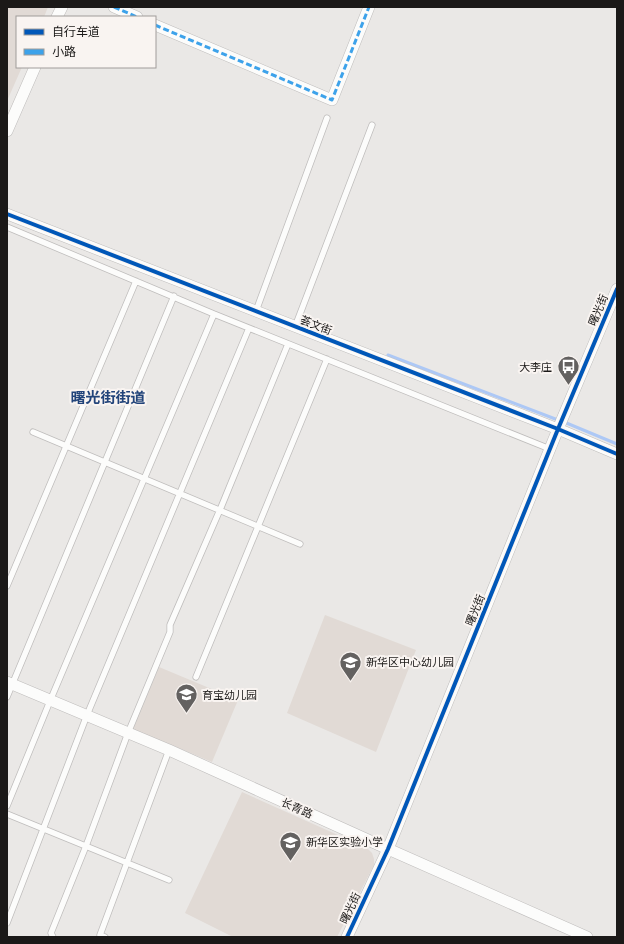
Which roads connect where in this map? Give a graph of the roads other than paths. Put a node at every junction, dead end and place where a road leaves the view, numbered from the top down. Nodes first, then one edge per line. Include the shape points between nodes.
1 (62, 7) edge
2 (114, 7) edge
3 (370, 7) edge
4 (58, 16) edge
5 (135, 16) edge
6 (156, 24) edge
7 (35, 68) edge
8 (328, 118) dead end
9 (372, 125) dead end
10 (7, 131) edge
11 (7, 214) edge
12 (7, 227) edge
13 (136, 281) junction
14 (617, 289) edge
15 (174, 296) junction
16 (256, 311) junction
17 (214, 314) junction
18 (295, 327) junction
19 (249, 328) junction
20 (288, 344) junction
21 (327, 359) junction
22 (561, 423) junction
23 (33, 432) dead end
24 (66, 446) junction
25 (550, 449) junction
26 (617, 454) edge
27 (105, 462) junction
28 (144, 478) junction
29 (180, 493) junction
30 (220, 510) junction
31 (258, 526) junction
32 (300, 544) dead end
33 (7, 586) edge
34 (196, 677) dead end
35 (10, 683) edge
36 (7, 697) edge
37 (50, 701) junction
38 (87, 715) junction
39 (128, 732) junction
40 (169, 750) junction
41 (7, 806) edge
42 (7, 814) edge
43 (43, 829) junction
44 (86, 846) junction
45 (388, 849) junction
46 (127, 863) junction
47 (169, 880) dead end
48 (7, 922) edge
49 (53, 937) edge
50 (105, 937) edge
51 (347, 937) edge
52 (587, 937) edge

1 - 4 street
2 - 5 street
3 - 6 street via 332,100
7 - 10 street
8 - 16 lane
9 - 18 lane
11 - 16 street, 荟文街
12 - 13 lane
13 - 15 lane
13 - 24 lane
14 - 22 street, 曙光街
15 - 17 lane
15 - 27 lane
16 - 18 street, 荟文街
17 - 19 lane
17 - 28 lane
18 - 22 street, 荟文街
19 - 20 lane
19 - 29 lane
20 - 21 lane
20 - 30 lane
21 - 25 lane
21 - 31 lane
22 - 25 street, 曙光街
22 - 26 street, 荟文街
23 - 24 lane
24 - 27 lane
24 - 33 lane
25 - 45 street, 曙光街
27 - 28 lane
27 - 35 lane
28 - 29 lane
28 - 37 lane
29 - 30 lane
29 - 38 lane
30 - 31 lane
30 - 39 lane via 170,625 170,632
31 - 32 lane
31 - 34 lane
35 - 36 lane
35 - 37 street, 长青路
37 - 38 street, 长青路
37 - 41 lane
38 - 39 street, 长青路
38 - 43 lane
39 - 40 street, 长青路
39 - 44 lane
40 - 45 street, 长青路
40 - 46 lane
42 - 43 lane
43 - 44 lane
43 - 48 lane
44 - 46 lane
44 - 49 lane via 51,933
45 - 51 street, 曙光街
45 - 52 street, 长青路
46 - 47 lane
46 - 50 lane via 100,935

